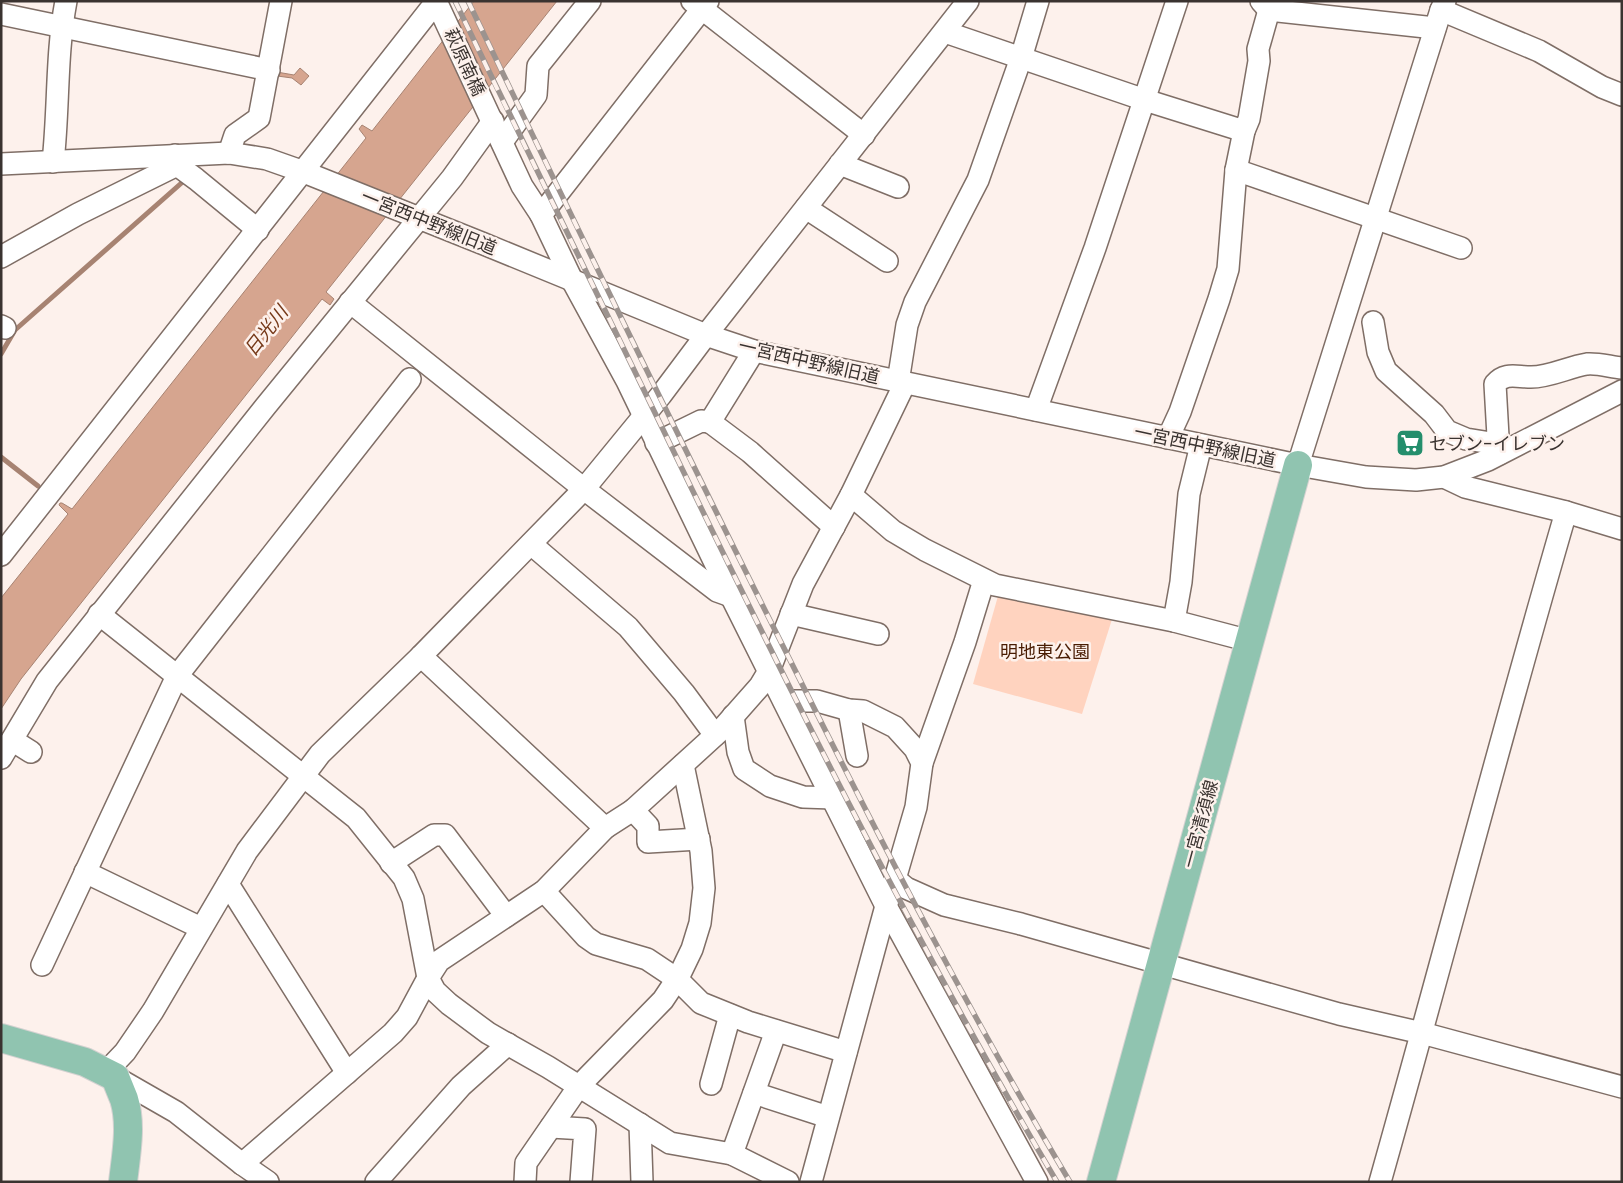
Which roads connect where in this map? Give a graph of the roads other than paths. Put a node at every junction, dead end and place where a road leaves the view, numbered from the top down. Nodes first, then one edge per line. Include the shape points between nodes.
1 (66, 1) edge
2 (281, 1) edge
3 (590, 1) edge
4 (968, 1) edge
5 (1038, 1) edge
6 (1177, 1) edge
7 (436, 2) edge
8 (701, 4) edge
9 (1265, 5) edge
10 (1440, 13) edge
11 (1, 14) edge
12 (61, 26) junction
13 (945, 32) junction
14 (1021, 58) junction
15 (268, 70) junction
16 (1622, 95) edge
17 (1145, 100) junction
18 (493, 122) junction
19 (1244, 131) junction
20 (864, 135) junction
21 (502, 142) junction
22 (229, 153) junction
23 (176, 160) junction
24 (53, 162) junction
25 (1, 164) edge
26 (840, 164) junction
27 (1236, 170) junction
28 (304, 172) junction
29 (898, 187) dead end
30 (806, 208) junction
31 (541, 215) junction
32 (418, 218) junction
33 (1375, 218) junction
34 (258, 230) junction
35 (1461, 248) dead end
36 (1, 257) edge
37 (887, 262) dead end
38 (572, 280) junction
39 (350, 302) junction
40 (1373, 322) dead end
41 (706, 335) junction
42 (754, 351) junction
43 (1622, 368) edge
44 (410, 379) dead end
45 (902, 382) junction
46 (1622, 391) edge
47 (1036, 410) junction
48 (643, 417) junction
49 (710, 422) junction
50 (1168, 438) junction
51 (656, 443) junction
52 (1201, 445) junction
53 (1499, 454) junction
54 (1298, 465) junction
55 (1444, 477) junction
56 (584, 488) junction
57 (851, 495) junction
58 (1566, 512) junction
59 (834, 527) junction
60 (1622, 529) edge
61 (531, 544) junction
62 (1, 555) edge
63 (984, 580) junction
64 (731, 596) junction
65 (100, 614) junction
66 (791, 614) junction
67 (1174, 621) junction
68 (878, 634) dead end
69 (1250, 641) junction
70 (421, 656) junction
71 (769, 671) junction
72 (177, 676) junction
73 (784, 701) junction
74 (849, 710) junction
75 (733, 716) junction
76 (715, 735) junction
77 (6, 749) edge
78 (31, 752) dead end
79 (857, 756) dead end
80 (922, 763) junction
81 (683, 765) junction
82 (303, 776) junction
83 (833, 798) junction
84 (632, 810) junction
85 (604, 828) junction
86 (699, 839) junction
87 (391, 862) junction
88 (85, 872) junction
89 (895, 879) junction
90 (228, 884) junction
91 (544, 891) junction
92 (886, 906) junction
93 (506, 916) junction
94 (201, 928) junction
95 (1162, 964) junction
96 (42, 965) dead end
97 (428, 978) junction
98 (677, 979) junction
99 (730, 1015) junction
100 (776, 1031) junction
101 (1422, 1033) junction
102 (1, 1038) edge
103 (508, 1044) junction
104 (846, 1052) junction
105 (347, 1073) junction
106 (110, 1075) junction
107 (710, 1084) dead end
108 (579, 1086) junction
109 (1622, 1087) edge
110 (754, 1094) junction
111 (828, 1117) junction
112 (640, 1124) junction
113 (551, 1127) junction
114 (732, 1154) junction
115 (242, 1164) junction
116 (124, 1182) edge
117 (268, 1182) edge
118 (376, 1182) edge
119 (525, 1182) edge
120 (581, 1182) edge
121 (642, 1182) edge
122 (788, 1182) edge
123 (811, 1182) edge
124 (1037, 1182) edge
125 (1101, 1182) edge
126 (1380, 1182) edge

1 - 12 street
2 - 15 street
3 - 21 street via 538,66 536,94
4 - 13 street
5 - 14 street
6 - 17 street
7 - 18 street, 萩原南橋
7 - 28 street
8 - 20 street
8 - 31 street
9 - 10 street
9 - 19 street via 1259,61
10 - 16 street via 1539,51
10 - 33 street
11 - 12 street
12 - 15 street
12 - 24 street
13 - 14 street
13 - 20 street
14 - 17 street
14 - 45 street via 978,180 906,325
15 - 22 street via 258,118 235,135
17 - 19 street
17 - 47 street
18 - 21 street, 萩原南橋
18 - 32 street
19 - 27 street
20 - 26 street
21 - 31 street, 萩原南橋 via 522,186
22 - 23 street, 一宮西中野線旧道
22 - 28 street, 一宮西中野線旧道 via 267,159
23 - 24 street, 一宮西中野線旧道
23 - 34 street
23 - 36 street
24 - 25 street, 一宮西中野線旧道
26 - 29 street
26 - 30 street
27 - 33 street
27 - 50 street via 1228,269 1180,412
28 - 32 street, 一宮西中野線旧道
28 - 34 street
30 - 37 street
30 - 41 street
31 - 38 street, 萩原南橋
32 - 38 street, 一宮西中野線旧道
32 - 39 street
33 - 35 street
33 - 54 street
34 - 62 street
38 - 41 street, 一宮西中野線旧道
38 - 48 street, 萩原南橋
39 - 56 street
39 - 65 street
40 - 53 street via 1378,352 1386,371 1434,414 1447,431 1466,439 1491,443
41 - 42 street, 一宮西中野線旧道
41 - 48 street
42 - 45 street, 一宮西中野線旧道
42 - 49 street
43 - 53 street via 1589,364 1532,377 1506,376 1499,379 1495,384
44 - 72 street
45 - 47 street, 一宮西中野線旧道
45 - 57 street
46 - 53 street, 一宮西中野線旧道
47 - 50 street, 一宮西中野線旧道
48 - 51 street, 萩原南橋
48 - 56 street
49 - 51 street via 702,421
49 - 59 street via 750,452
50 - 52 street, 一宮西中野線旧道
51 - 64 street, 萩原南橋
52 - 54 street, 一宮西中野線旧道
52 - 67 street via 1189,494
53 - 55 street, 一宮西中野線旧道
54 - 55 street, 一宮西中野線旧道 via 1366,477 1416,480
54 - 69 main road, 一宮清須線
55 - 58 street via 1465,488
56 - 61 street
56 - 64 street via 717,591
57 - 59 street
57 - 63 street via 892,531
58 - 60 street
58 - 101 street
59 - 66 street via 803,584
61 - 70 street
61 - 76 street via 628,627
63 - 67 street via 995,585
63 - 80 street via 966,642
64 - 71 street, 萩原南橋
65 - 72 street
65 - 77 street via 47,681
66 - 68 street
66 - 71 street
67 - 69 street
69 - 95 main road, 一宮清須線
70 - 82 street via 320,754
70 - 85 street
71 - 73 street, 萩原南橋
71 - 75 street
72 - 82 street
72 - 88 street
73 - 74 street via 816,701
73 - 83 street, 萩原南橋
74 - 79 street
74 - 80 street via 863,711 895,727 915,749
75 - 76 street
75 - 83 street via 744,769 770,786 803,796
76 - 81 street
77 - 78 street
80 - 89 street via 916,807
81 - 84 street
81 - 86 street
82 - 87 street via 356,818
82 - 90 street via 247,851
83 - 92 street, 萩原南橋
84 - 85 street
84 - 86 street via 648,826 648,842
85 - 91 street
86 - 98 street via 704,888 700,923
87 - 93 street via 434,835 444,835
87 - 97 street via 404,878 413,899
88 - 94 street
88 - 96 street
89 - 92 street
89 - 95 street via 906,888 944,905
90 - 94 street
90 - 105 street
91 - 93 street
91 - 98 street via 596,944 647,959
92 - 104 street
92 - 124 street, 萩原南橋
93 - 97 street via 439,961
94 - 106 street via 153,1011
95 - 101 street via 1339,1014
95 - 125 main road, 一宮清須線
97 - 103 street via 435,991 449,1004
97 - 105 street via 407,1017 393,1034
98 - 99 street via 701,1003
98 - 108 street via 663,1000
99 - 100 street
99 - 107 street
100 - 104 street
100 - 110 street
101 - 109 street
101 - 126 street
102 - 106 main road via 85,1062
103 - 108 street
103 - 118 street via 461,1086
104 - 111 street
105 - 115 street
106 - 115 street via 176,1112
106 - 116 main road via 124,1100 127,1118
108 - 112 street
108 - 113 street
110 - 111 street
110 - 114 street
111 - 123 street
112 - 114 street via 670,1143
112 - 121 street
113 - 119 street via 526,1163
113 - 120 street via 585,1129
114 - 122 street
115 - 117 street

